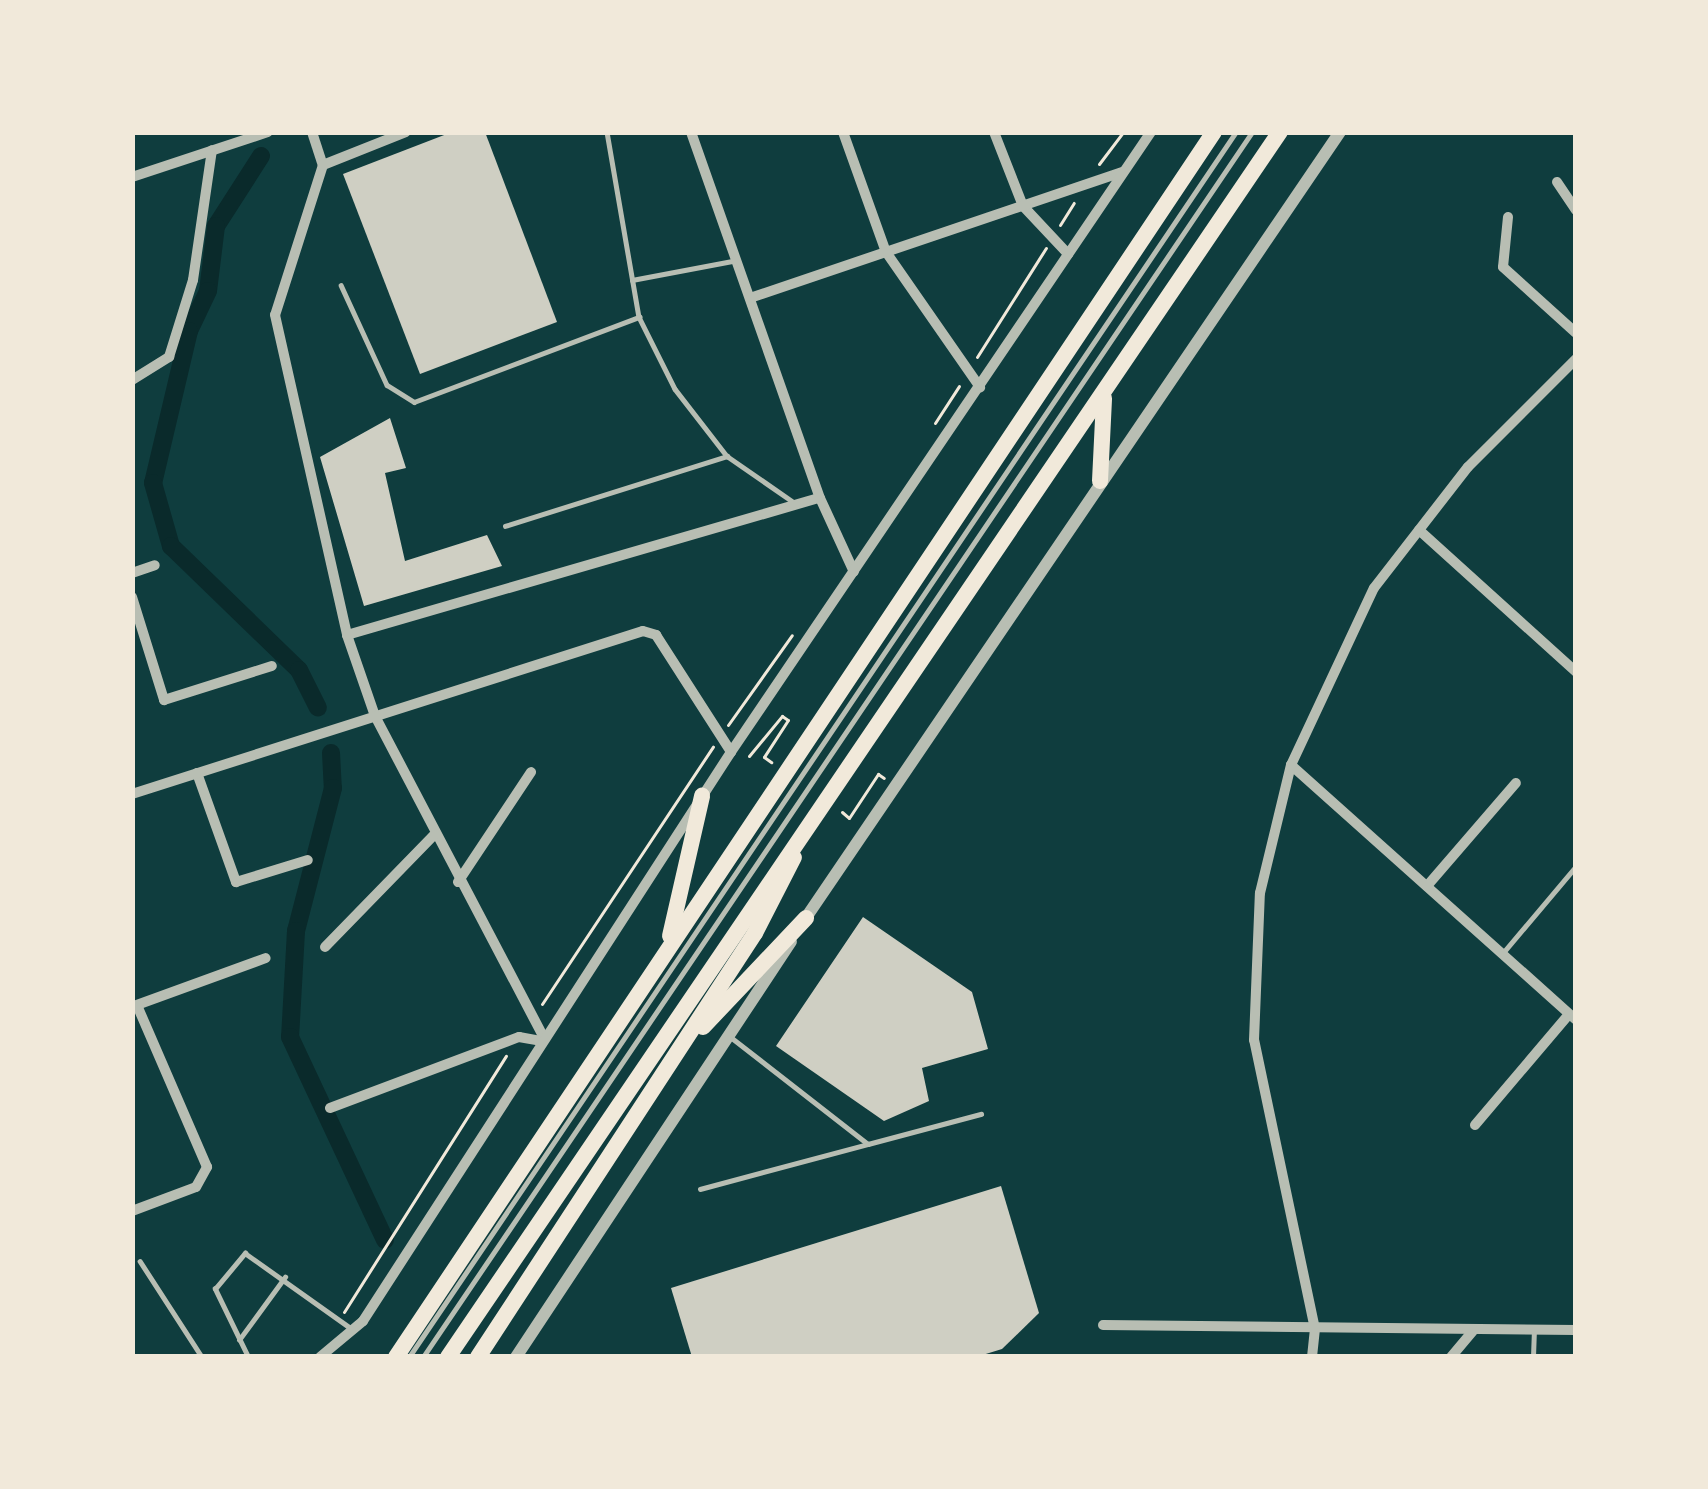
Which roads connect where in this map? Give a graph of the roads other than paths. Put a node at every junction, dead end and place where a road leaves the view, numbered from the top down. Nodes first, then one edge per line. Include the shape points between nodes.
1 (268, 132) edge
2 (312, 132) edge
3 (406, 132) edge
4 (607, 132) edge
5 (691, 132) edge
6 (843, 132) edge
7 (994, 132) edge
8 (1214, 132) edge
9 (1235, 132) edge
10 (1252, 132) edge
11 (1280, 132) edge
12 (1340, 132) edge
13 (1148, 133) edge
14 (212, 150) junction
15 (323, 165) junction
16 (1126, 171) junction
17 (132, 177) edge
18 (1557, 182) dead end
19 (1022, 206) junction
20 (1576, 210) edge
21 (1508, 217) dead end
22 (886, 252) junction
23 (1068, 254) junction
24 (736, 260) junction
25 (632, 280) junction
26 (341, 285) dead end
27 (750, 298) junction
28 (639, 316) junction
29 (1576, 333) edge
30 (1576, 359) edge
31 (132, 380) edge
32 (980, 387) junction
33 (1104, 393) junction
34 (727, 456) junction
35 (1100, 481) junction
36 (820, 498) junction
37 (796, 505) junction
38 (506, 526) dead end
39 (1419, 530) junction
40 (154, 565) dead end
41 (854, 572) junction
42 (132, 573) edge
43 (132, 597) edge
44 (347, 635) junction
45 (272, 666) dead end
46 (1576, 672) edge
47 (375, 716) junction
48 (731, 752) junction
49 (1291, 764) junction
50 (531, 772) dead end
51 (197, 773) junction
52 (1516, 783) dead end
53 (132, 794) edge
54 (702, 796) junction
55 (434, 835) junction
56 (800, 838) junction
57 (308, 860) dead end
58 (1576, 866) edge
59 (458, 882) junction
60 (1426, 886) junction
61 (806, 918) junction
62 (668, 944) junction
63 (325, 947) dead end
64 (1502, 954) junction
65 (266, 958) dead end
66 (135, 1006) edge
67 (1573, 1017) edge
68 (732, 1039) junction
69 (543, 1040) junction
70 (663, 1073) junction
71 (330, 1108) dead end
72 (981, 1114) dead end
73 (1475, 1125) dead end
74 (868, 1144) junction
75 (700, 1190) dead end
76 (132, 1210) edge
77 (140, 1261) dead end
78 (286, 1277) junction
79 (1103, 1325) dead end
80 (1315, 1329) junction
81 (1474, 1330) junction
82 (1534, 1330) junction
83 (1576, 1330) edge
84 (411, 1336) junction
85 (350, 1338) junction
86 (239, 1340) junction
87 (202, 1357) edge
88 (248, 1357) edge
89 (320, 1357) edge
90 (338, 1357) edge
91 (383, 1357) edge
92 (396, 1357) edge
93 (409, 1357) edge
94 (423, 1357) edge
95 (448, 1357) edge
96 (478, 1357) edge
97 (516, 1357) edge
98 (1312, 1357) edge
99 (1450, 1357) edge
100 (1533, 1357) edge

1 - 14 street
2 - 15 street
3 - 15 street
4 - 25 lane
5 - 24 street
6 - 22 street
7 - 19 street
8 - 62 highway
9 - 93 lane
10 - 94 lane
11 - 33 highway
12 - 35 street
13 - 16 street
14 - 17 street
14 - 31 street via 190,290 160,370
15 - 44 street via 275,314
16 - 19 street
16 - 23 street
18 - 20 street
19 - 22 street
19 - 23 street
21 - 29 street via 1503,266
22 - 27 street
22 - 32 street
23 - 32 street
24 - 25 lane
24 - 27 street
25 - 28 lane
26 - 28 lane via 387,385 414,402
27 - 36 street
28 - 34 lane via 675,389
30 - 39 street via 1468,467
32 - 41 street
33 - 35 highway
33 - 56 highway
34 - 37 lane
34 - 38 lane
35 - 61 street
36 - 37 street
36 - 41 street
37 - 44 street
39 - 46 street
39 - 49 street via 1374,588
40 - 42 street
41 - 48 street
43 - 45 street via 164,700
44 - 47 street
47 - 48 street via 650,631
47 - 51 street
47 - 55 street
48 - 54 street
49 - 60 street
49 - 80 street via 1260,892 1254,1040
50 - 59 street
51 - 53 street
51 - 57 street via 238,884
52 - 60 street
54 - 62 highway
54 - 69 street
55 - 59 street
55 - 63 street
56 - 70 highway via 787,879
56 - 95 highway
58 - 64 lane
59 - 69 street
60 - 64 street
61 - 68 street
61 - 70 highway
62 - 84 highway
64 - 67 street
65 - 66 street
66 - 76 street via 207,1180
67 - 73 street
68 - 74 lane
68 - 97 street
69 - 71 street via 519,1037
69 - 85 street
70 - 96 highway
72 - 74 lane
74 - 75 lane
77 - 87 lane
78 - 85 lane via 342,1316
78 - 86 lane
78 - 86 lane via 245,1253 218,1282
79 - 80 street
80 - 81 street
80 - 98 street
81 - 82 street
81 - 99 street
82 - 83 street
82 - 100 lane
84 - 91 highway
84 - 92 highway
85 - 89 street
85 - 90 street
86 - 88 lane

